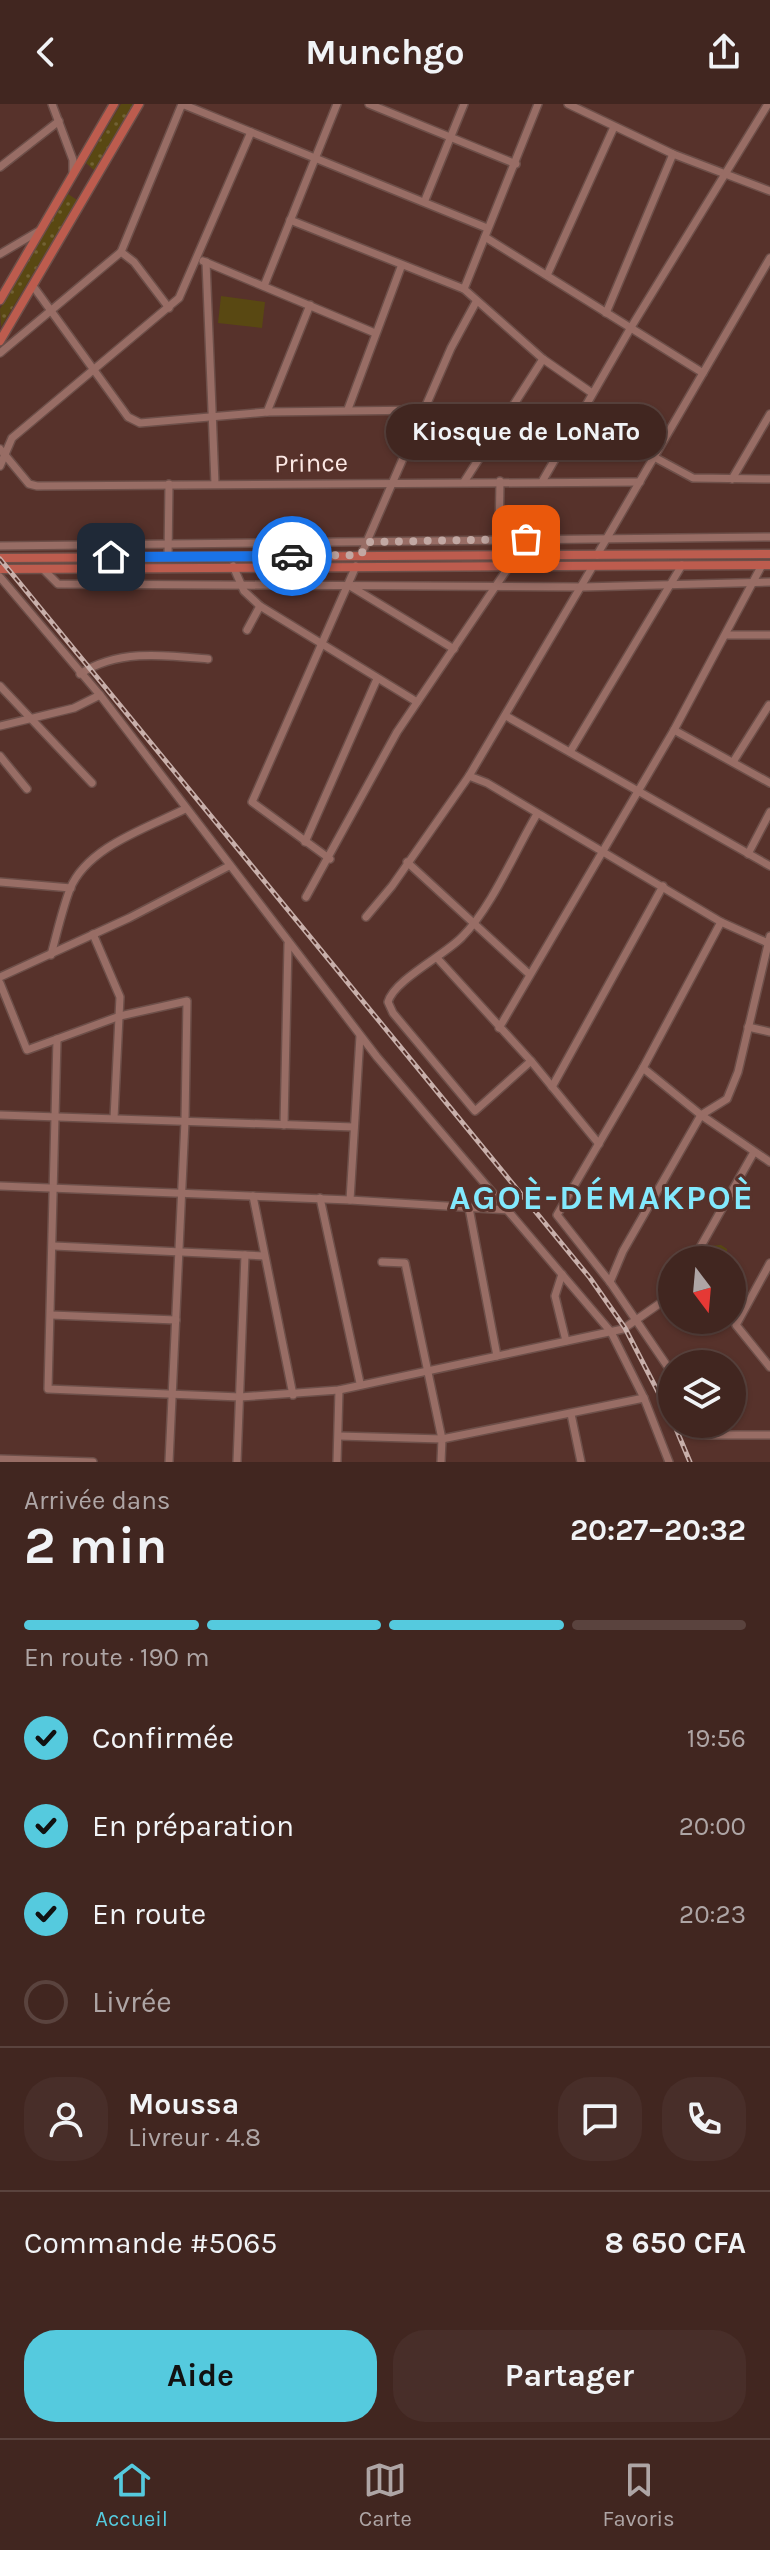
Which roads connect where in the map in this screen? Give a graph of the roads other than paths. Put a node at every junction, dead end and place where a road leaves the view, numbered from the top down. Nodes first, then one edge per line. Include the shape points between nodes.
1 (52, 104) edge
2 (114, 104) edge
3 (139, 104) edge
4 (337, 104) edge
5 (369, 104) edge
6 (464, 104) edge
7 (538, 104) edge
8 (568, 104) edge
9 (768, 104) edge
10 (59, 121) junction
11 (614, 127) junction
12 (251, 132) junction
13 (449, 138) junction
14 (673, 154) junction
15 (317, 156) junction
16 (516, 164) junction
17 (0, 167) edge
18 (726, 174) junction
19 (72, 177) junction
20 (93, 182) junction
21 (770, 191) edge
22 (86, 193) junction
23 (425, 200) junction
24 (290, 220) junction
25 (487, 228) junction
26 (41, 229) junction
27 (485, 237) junction
28 (121, 252) junction
29 (0, 254) edge
30 (197, 257) junction
31 (206, 262) junction
32 (769, 262) edge
33 (401, 267) junction
34 (548, 273) junction
35 (33, 286) junction
36 (264, 286) junction
37 (464, 289) junction
38 (0, 300) edge
39 (476, 302) junction
40 (310, 305) junction
41 (169, 308) junction
42 (52, 313) junction
43 (606, 313) junction
44 (630, 329) junction
45 (375, 333) junction
46 (1, 338) edge
47 (0, 353) edge
48 (543, 359) junction
49 (94, 370) junction
50 (703, 373) junction
51 (592, 393) junction
52 (348, 409) junction
53 (424, 410) junction
54 (267, 412) junction
55 (770, 414) edge
56 (212, 417) junction
57 (0, 449) edge
58 (7, 457) junction
59 (654, 457) junction
60 (0, 466) edge
61 (732, 479) junction
62 (770, 479) edge
63 (543, 480) junction
64 (500, 481) junction
65 (464, 482) junction
66 (640, 482) junction
67 (392, 483) junction
68 (169, 484) junction
69 (215, 484) junction
70 (770, 537) edge
71 (606, 538) junction
72 (499, 539) junction
73 (367, 542) junction
74 (1, 545) edge
75 (169, 545) junction
76 (770, 554) edge
77 (361, 555) junction
78 (597, 555) junction
79 (168, 557) junction
80 (4, 558) edge
81 (233, 565) junction
82 (510, 565) junction
83 (682, 565) junction
84 (766, 565) edge
85 (356, 566) junction
86 (593, 566) junction
87 (0, 569) edge
88 (43, 569) junction
89 (2, 581) edge
90 (770, 582) edge
91 (754, 583) junction
92 (241, 584) junction
93 (348, 585) junction
94 (497, 585) junction
95 (670, 585) junction
96 (583, 587) junction
97 (260, 606) junction
98 (247, 630) dead end
99 (728, 635) junction
100 (770, 635) edge
101 (322, 645) junction
102 (454, 649) junction
103 (208, 659) dead end
104 (80, 674) junction
105 (377, 679) junction
106 (0, 686) edge
107 (100, 695) junction
108 (417, 702) junction
109 (770, 703) edge
110 (506, 716) junction
111 (30, 720) junction
112 (0, 726) edge
113 (674, 730) junction
114 (570, 752) junction
115 (0, 756) edge
116 (733, 762) junction
117 (469, 776) junction
118 (92, 783) dead end
119 (770, 783) edge
120 (27, 789) dead end
121 (638, 791) junction
122 (185, 809) junction
123 (770, 812) edge
124 (537, 814) junction
125 (305, 842) junction
126 (602, 851) junction
127 (748, 854) junction
128 (330, 859) junction
129 (407, 862) junction
130 (229, 866) junction
131 (770, 866) edge
132 (0, 882) edge
133 (663, 886) junction
134 (71, 888) junction
135 (306, 897) dead end
136 (366, 917) dead end
137 (474, 922) junction
138 (721, 922) junction
139 (93, 934) junction
140 (769, 940) edge
141 (288, 944) junction
142 (51, 955) junction
143 (438, 959) junction
144 (529, 974) junction
145 (0, 980) edge
146 (120, 1016) junction
147 (748, 1027) junction
148 (499, 1028) junction
149 (770, 1032) edge
150 (360, 1036) junction
151 (57, 1039) junction
152 (531, 1061) junction
153 (643, 1068) junction
154 (552, 1087) junction
155 (0, 1115) edge
156 (701, 1115) junction
157 (57, 1118) junction
158 (114, 1118) junction
159 (185, 1121) junction
160 (284, 1125) junction
161 (354, 1127) junction
162 (599, 1144) junction
163 (754, 1152) junction
164 (770, 1162) edge
165 (0, 1186) edge
166 (54, 1187) junction
167 (182, 1192) junction
168 (253, 1196) junction
169 (320, 1198) junction
170 (350, 1200) junction
171 (469, 1208) junction
172 (510, 1210) junction
173 (54, 1246) junction
174 (701, 1246) edge
175 (179, 1252) junction
176 (245, 1255) junction
177 (264, 1256) junction
178 (382, 1262) dead end
179 (770, 1263) edge
180 (562, 1274) junction
181 (610, 1282) junction
182 (658, 1306) edge
183 (51, 1315) junction
184 (176, 1320) junction
185 (637, 1323) junction
186 (611, 1332) junction
187 (566, 1341) junction
188 (658, 1353) edge
189 (497, 1356) junction
190 (770, 1367) edge
191 (427, 1369) junction
192 (360, 1383) junction
193 (339, 1390) junction
194 (293, 1395) junction
195 (172, 1396) junction
196 (240, 1397) junction
197 (644, 1398) junction
198 (571, 1414) junction
199 (746, 1435) edge
200 (770, 1435) edge
201 (339, 1436) junction
202 (442, 1439) junction
203 (0, 1459) edge
204 (46, 1461) edge
205 (93, 1462) edge
206 (169, 1462) edge
207 (237, 1462) edge
208 (337, 1462) edge
209 (441, 1462) edge
210 (581, 1462) edge
211 (669, 1462) edge

1 - 10 street
2 - 19 main road
3 - 20 main road
4 - 15 street
5 - 13 street
6 - 13 street
7 - 16 street
8 - 11 street
9 - 18 street
10 - 17 street
10 - 19 street via 73,160
11 - 14 street
11 - 34 street
12 - 15 street
12 - 28 street via 182,104
12 - 30 street
13 - 16 street
13 - 23 street
14 - 18 street
14 - 43 street
15 - 23 street
15 - 24 street
16 - 25 street
18 - 21 street
18 - 44 street
19 - 20 main road via 85,172
19 - 22 main road via 74,191
19 - 26 main road
20 - 22 main road
22 - 35 main road
23 - 25 street
24 - 33 street
24 - 36 street
25 - 27 street
26 - 29 street
26 - 38 main road
27 - 34 street
27 - 37 street
28 - 41 street
28 - 42 street
30 - 31 street
30 - 41 street via 184,289
31 - 36 street
31 - 56 street
32 - 50 street
33 - 37 street
33 - 45 street
34 - 43 street
35 - 42 street
35 - 46 main road
36 - 40 street
37 - 39 street
39 - 48 street
39 - 53 street
40 - 45 street
40 - 54 street
41 - 49 street
42 - 47 street
42 - 49 street
43 - 44 street
44 - 50 street
44 - 51 street
45 - 52 street
48 - 51 street
48 - 65 street
49 - 56 street via 132,421
49 - 58 street via 12,438
50 - 59 street
51 - 63 street
52 - 53 street
52 - 54 street
53 - 67 street
54 - 56 street
55 - 61 street
56 - 69 street
57 - 58 street, Prince
58 - 60 street
58 - 68 street, Prince via 32,485
59 - 61 street via 693,478
59 - 66 street
61 - 62 street
63 - 64 street, Prince
63 - 66 street, Prince
64 - 65 street, Prince
64 - 72 street
65 - 67 street, Prince
66 - 71 street
67 - 69 street, Prince
67 - 73 street
68 - 69 street, Prince
68 - 75 street
70 - 71 street
71 - 72 street
71 - 78 street
72 - 73 street
73 - 75 street
73 - 77 street
74 - 75 street
74 - 80 street
75 - 79 street
76 - 78 main road
77 - 78 main road
77 - 79 main road
79 - 80 main road
81 - 85 main road
81 - 88 main road
81 - 92 street
82 - 85 main road
82 - 86 main road
82 - 94 street
83 - 84 main road
83 - 86 main road
83 - 95 street
84 - 91 street
85 - 93 street
86 - 96 street
87 - 88 main road
88 - 92 street via 58,584
89 - 104 street
90 - 91 street
91 - 95 street
91 - 99 street
92 - 93 street
92 - 97 street
93 - 94 street
93 - 101 street
93 - 102 street
94 - 96 street
94 - 102 street
95 - 96 street
95 - 114 street
96 - 110 street
97 - 98 street
97 - 101 street
99 - 100 street
99 - 113 street
101 - 105 street
101 - 125 street via 252,802
102 - 108 street
103 - 104 street via 125,657 102,661
104 - 107 street
105 - 108 street
105 - 125 street
106 - 111 street
107 - 111 street
107 - 122 street
108 - 128 street
109 - 116 street
110 - 114 street
110 - 117 street
111 - 112 street
111 - 118 street
113 - 116 street
113 - 121 street
114 - 121 street
115 - 120 street
116 - 119 street
117 - 124 street
117 - 129 street
121 - 126 street
121 - 127 street
122 - 130 street
122 - 134 street via 93,858
123 - 127 street
124 - 126 street
124 - 137 street
125 - 128 street
126 - 133 street
126 - 144 street
127 - 131 street
128 - 135 street
129 - 136 street
129 - 137 street
130 - 139 street
130 - 141 street
132 - 134 street
133 - 138 street
133 - 154 street
134 - 142 street
137 - 143 street
137 - 144 street
138 - 140 street
138 - 153 street
139 - 142 street
139 - 146 street via 115,982
140 - 147 street
141 - 150 street
141 - 160 street
142 - 145 street
143 - 148 street
143 - 152 street via 393,991 389,1008 471,1107 475,1111
144 - 148 street
145 - 151 street via 27,1050
146 - 151 street
146 - 158 street
146 - 159 street via 187,1001
147 - 149 street
147 - 156 street via 727,1099
148 - 152 street
150 - 161 street
150 - 172 street
151 - 157 street
152 - 154 street
153 - 156 street
153 - 162 street
154 - 162 street
155 - 157 street
156 - 163 street
156 - 181 street
157 - 158 street
157 - 166 street
158 - 159 street
159 - 160 street
159 - 167 street
160 - 161 street
161 - 170 street
162 - 181 street via 557,1215
163 - 164 street
163 - 174 street
165 - 166 street
166 - 167 street
166 - 173 street
167 - 168 street
167 - 175 street
168 - 169 street
168 - 177 street
169 - 170 street
169 - 192 street
170 - 171 street
171 - 172 street
171 - 189 street
172 - 180 street
173 - 175 street
173 - 183 street
175 - 176 street
175 - 184 street
176 - 177 street
176 - 196 street
177 - 194 street
178 - 191 street via 405,1263
179 - 190 street via 736,1325
180 - 186 street
180 - 187 street via 555,1296
181 - 185 street
182 - 185 street
183 - 184 street
183 - 195 street via 48,1389
184 - 195 street
185 - 186 street
185 - 188 street
186 - 187 street
186 - 197 street
187 - 189 street
189 - 191 street
191 - 192 street
191 - 202 street
192 - 193 street
193 - 194 street
193 - 201 street
194 - 196 street
195 - 196 street
195 - 206 street
196 - 207 street
197 - 198 street
197 - 211 street
198 - 202 street
198 - 210 street
199 - 200 street
201 - 202 street
201 - 208 street
202 - 209 street
203 - 204 street
204 - 205 street

